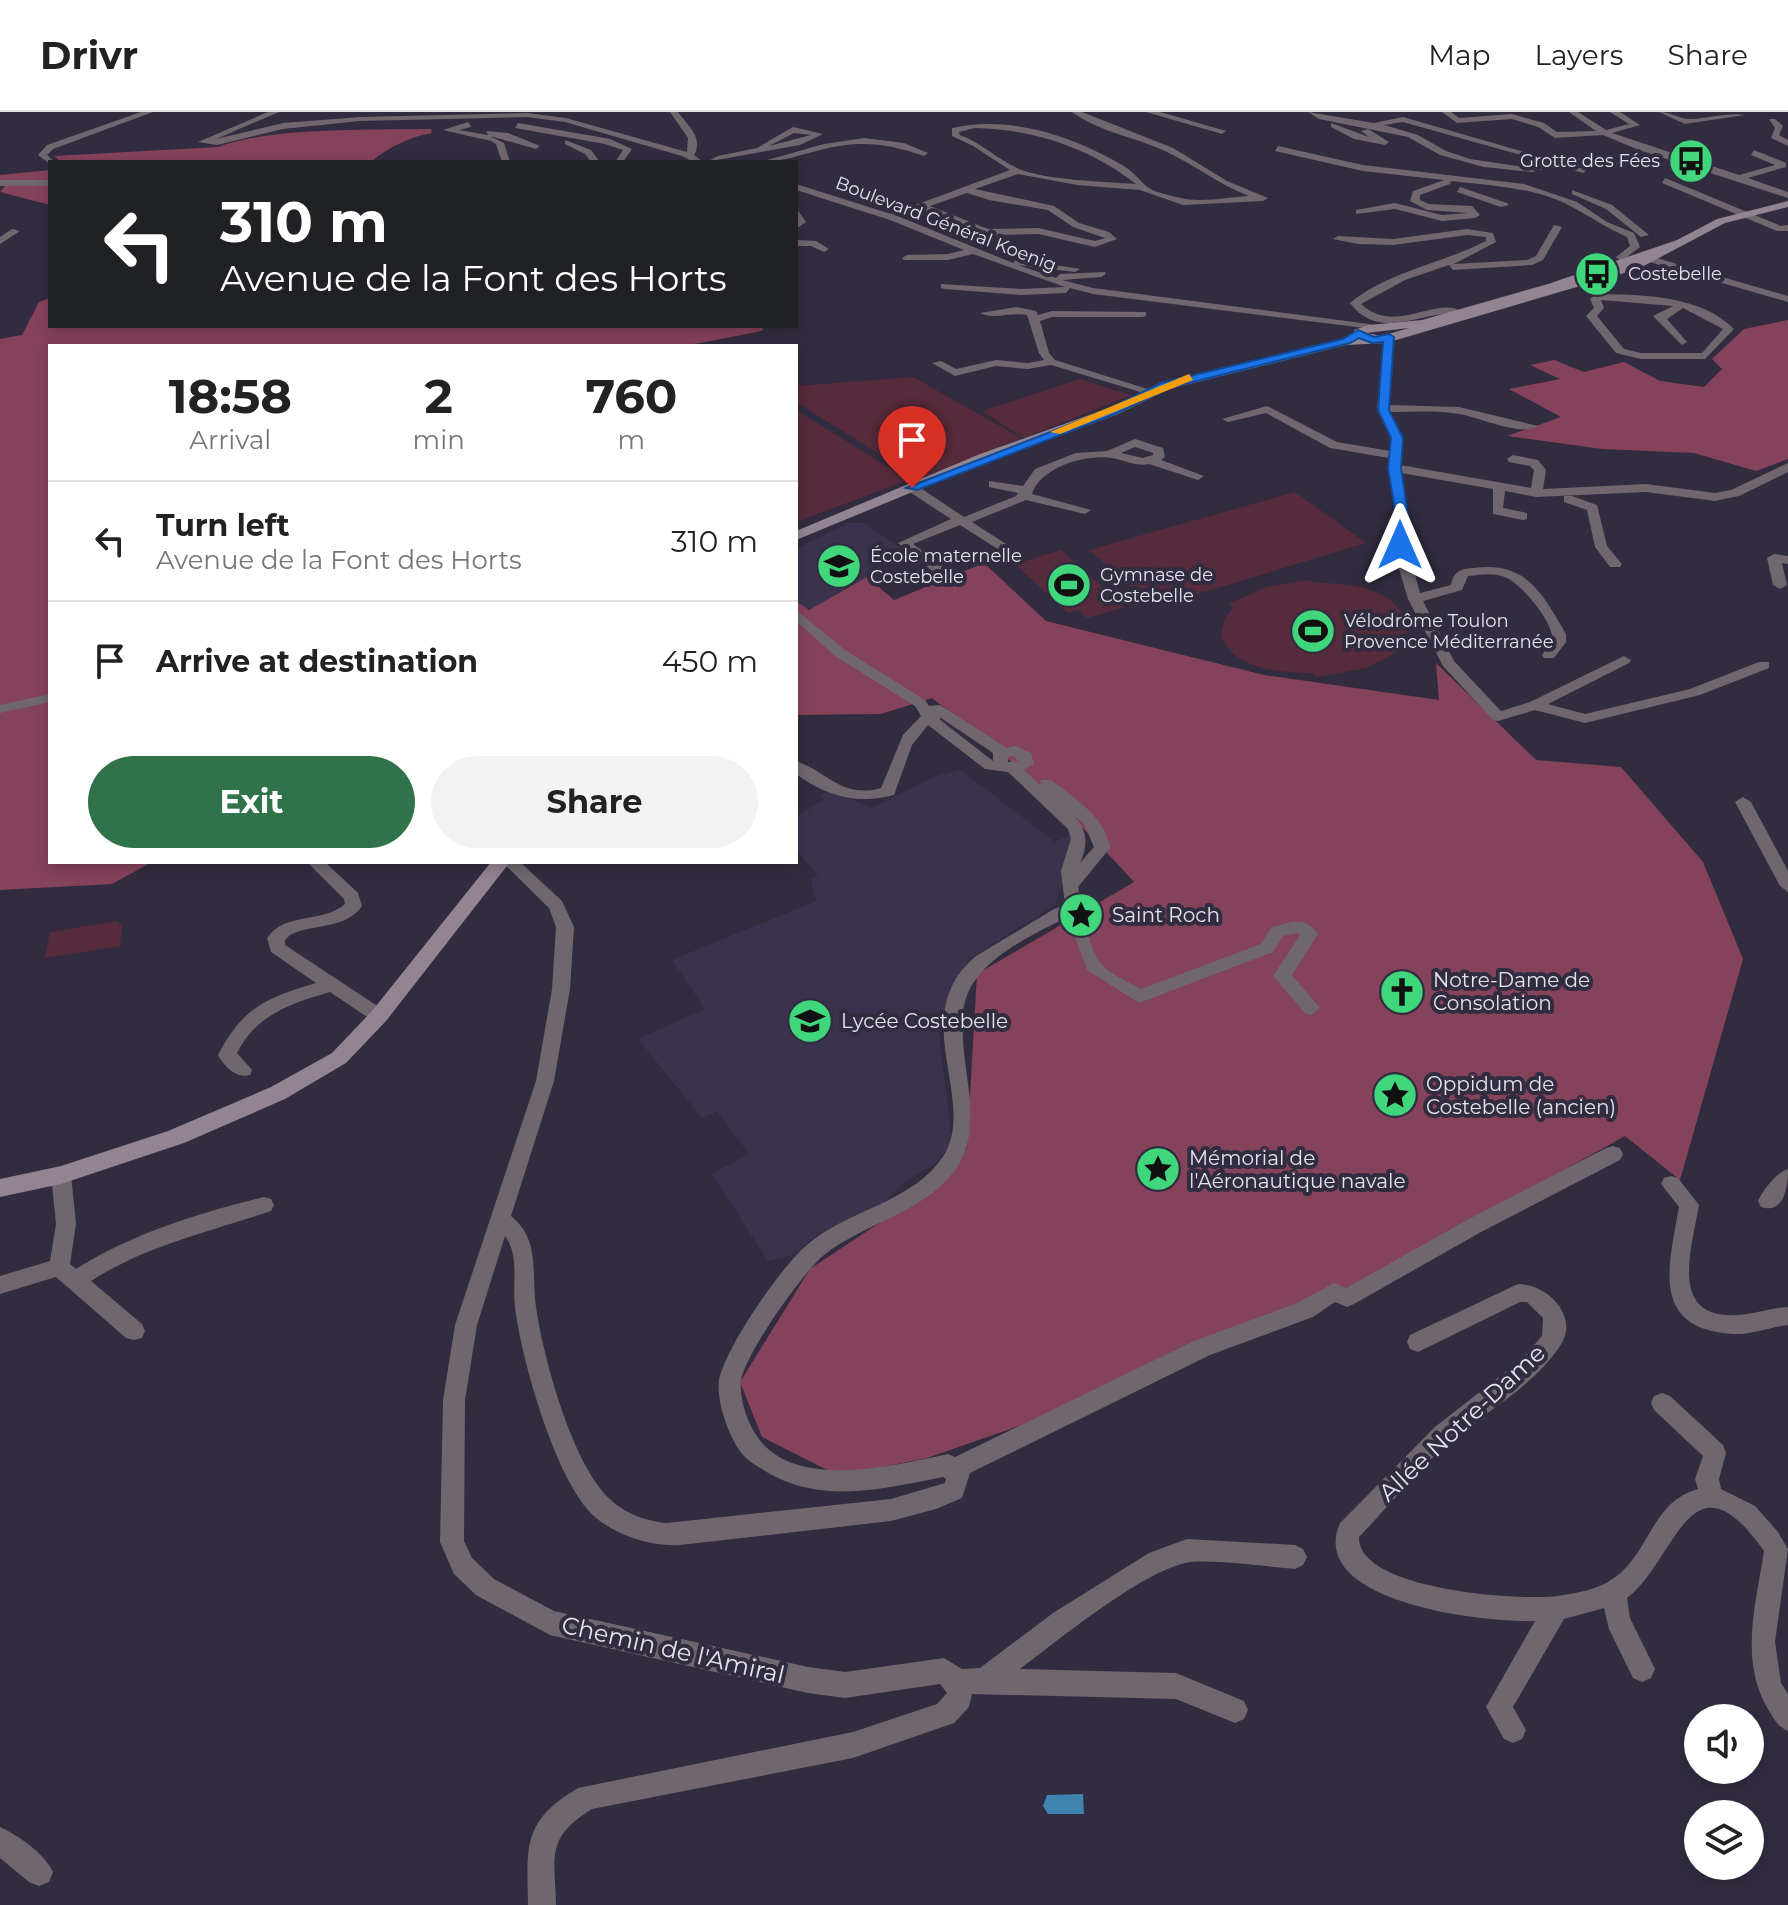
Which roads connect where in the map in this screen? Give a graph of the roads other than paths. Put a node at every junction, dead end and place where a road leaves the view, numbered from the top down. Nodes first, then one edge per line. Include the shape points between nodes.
1 (149, 112) edge
2 (275, 112) edge
3 (674, 112) edge
4 (1076, 112) edge
5 (1150, 112) edge
6 (1446, 112) edge
7 (1573, 112) edge
8 (1614, 112) edge
9 (1663, 112) edge
10 (1735, 112) edge
11 (1316, 115) edge
12 (1341, 120) junction
13 (1772, 121) dead end
14 (1376, 125) junction
15 (1222, 131) dead end
16 (1600, 133) junction
17 (474, 134) junction
18 (563, 134) junction
19 (1555, 135) junction
20 (446, 137) dead end
21 (635, 139) junction
22 (608, 142) junction
23 (1788, 143) edge
24 (536, 146) dead end
25 (761, 147) junction
26 (502, 149) junction
27 (1278, 149) dead end
28 (924, 153) dead end
29 (1754, 153) dead end
30 (1581, 158) dead end
31 (693, 159) edge
32 (48, 160) edge
33 (505, 160) edge
34 (594, 160) edge
35 (620, 160) edge
36 (718, 160) edge
37 (772, 160) edge
38 (1558, 163) junction
39 (1786, 166) edge
40 (1583, 170) dead end
41 (1764, 170) junction
42 (1017, 171) junction
43 (1740, 177) junction
44 (1788, 179) edge
45 (1665, 181) dead end
46 (0, 183) edge
47 (48, 183) edge
48 (1446, 183) junction
49 (1141, 187) junction
50 (798, 188) edge
51 (965, 189) junction
52 (1575, 192) dead end
53 (1788, 198) edge
54 (1504, 205) dead end
55 (921, 206) junction
56 (1359, 212) dead end
57 (1743, 212) junction
58 (892, 217) junction
59 (1557, 227) dead end
60 (1788, 228) edge
61 (15, 231) dead end
62 (0, 241) edge
63 (1358, 241) dead end
64 (798, 243) edge
65 (824, 249) dead end
66 (972, 251) junction
67 (907, 258) dead end
68 (990, 259) junction
69 (1649, 259) junction
70 (1630, 262) junction
71 (1010, 268) junction
72 (1430, 268) junction
73 (1080, 269) dead end
74 (1101, 274) dead end
75 (1586, 279) junction
76 (1052, 282) junction
77 (1080, 288) junction
78 (1600, 297) junction
79 (1788, 299) edge
80 (1681, 305) junction
81 (985, 313) dead end
82 (1459, 313) junction
83 (1142, 314) dead end
84 (1034, 319) junction
85 (1439, 322) junction
86 (1372, 336) junction
87 (1682, 342) dead end
88 (1051, 362) junction
89 (937, 363) dead end
90 (1151, 392) junction
91 (1384, 408) junction
92 (1228, 419) dead end
93 (1532, 426) dead end
94 (1513, 459) dead end
95 (1394, 462) junction
96 (1788, 467) edge
97 (1198, 476) dead end
98 (993, 484) dead end
99 (912, 488) junction
100 (1499, 489) junction
101 (1026, 493) junction
102 (1536, 493) junction
103 (1559, 495) junction
104 (1639, 497) dead end
105 (1593, 508) junction
106 (1085, 510) dead end
107 (1523, 516) dead end
108 (962, 521) junction
109 (798, 535) edge
110 (1018, 558) dead end
111 (1788, 560) edge
112 (1615, 564) dead end
113 (941, 571) dead end
114 (1780, 585) dead end
115 (1415, 599) junction
116 (798, 609) edge
117 (798, 616) edge
118 (1549, 655) dead end
119 (1624, 660) dead end
120 (1764, 665) dead end
121 (48, 698) edge
122 (1535, 705) junction
123 (0, 709) edge
124 (936, 715) junction
125 (798, 767) edge
126 (1743, 802) dead end
127 (317, 864) edge
128 (499, 864) edge
129 (512, 864) edge
130 (1788, 886) edge
131 (1071, 898) junction
132 (331, 985) junction
133 (1311, 1008) dead end
134 (379, 1016) junction
135 (243, 1070) dead end
136 (1613, 1154) dead end
137 (61, 1175) junction
138 (1788, 1177) edge
139 (1671, 1184) dead end
140 (0, 1188) edge
141 (1768, 1201) dead end
142 (264, 1205) dead end
143 (500, 1219) junction
144 (67, 1273) junction
145 (0, 1285) edge
146 (1788, 1316) edge
147 (134, 1331) dead end
148 (1418, 1342) dead end
149 (1662, 1403) dead end
150 (952, 1470) junction
151 (1712, 1498) junction
152 (1295, 1557) dead end
153 (1614, 1593) junction
154 (1555, 1611) junction
155 (1642, 1669) dead end
156 (984, 1681) junction
157 (958, 1682) junction
158 (1235, 1710) dead end
159 (1788, 1718) edge
160 (1513, 1730) dead end
161 (0, 1841) edge
162 (39, 1872) dead end
163 (542, 1905) edge

1 - 32 street via 50,147 42,155
2 - 21 street via 202,142 283,126 527,115
3 - 31 street via 693,135
4 - 49 street via 1170,150 1229,186 1263,198 1183,202
5 - 15 street
6 - 19 street via 1457,121 1529,118
7 - 16 street
8 - 16 street via 1635,127
9 - 10 street via 1685,122 1741,115
11 - 12 street
11 - 12 street via 1357,137 1385,142
12 - 14 street
13 - 23 street via 1780,128 1774,136
14 - 38 street via 1403,119
14 - 38 street via 1420,138 1443,154 1502,168
16 - 19 street
16 - 43 street
17 - 18 street via 447,130 457,125 517,126
17 - 24 street via 505,135
17 - 26 street via 494,139
18 - 22 street
18 - 34 street
19 - 30 street via 1555,148
20 - 26 street via 482,140
21 - 22 street
21 - 31 street
22 - 35 street via 628,149
25 - 25 street via 810,140 819,134 806,129 788,132
25 - 36 street
26 - 33 street
27 - 48 street
28 - 37 street via 892,142 858,139
29 - 39 street
38 - 40 street
39 - 41 street
41 - 43 street
41 - 44 street
42 - 49 street
42 - 49 street via 956,136 955,130 994,121 1043,132 1128,171
42 - 51 street
43 - 53 street
45 - 57 street
46 - 47 street
48 - 54 street
48 - 56 street via 1416,193 1415,201 1427,207 1469,208 1475,215 1442,218 1395,206
48 - 70 street via 1524,187 1574,204 1631,235 1635,247
50 - 58 street, Boulevard Général Koenig
51 - 55 street
51 - 55 street via 1051,208 1112,239 1095,244 1038,231 978,230
52 - 70 street via 1609,207 1646,237 1640,254
53 - 57 main road
55 - 58 street
57 - 60 street
57 - 69 main road
58 - 66 street, Boulevard Général Koenig
59 - 72 street via 1540,258 1529,263
61 - 62 street
63 - 72 street via 1412,241 1472,232 1493,238 1468,255
64 - 65 street
66 - 67 street
66 - 68 street, Boulevard Général Koenig
68 - 71 street, Boulevard Général Koenig
68 - 73 street
69 - 70 main road
69 - 79 street
70 - 75 main road
71 - 74 street via 1066,278
71 - 76 street, Boulevard Général Koenig
72 - 82 street via 1361,297 1356,307 1396,319 1443,308
75 - 78 street
75 - 82 main road
75 - 85 main road
76 - 77 street, Boulevard Général Koenig
76 - 77 street via 945,286 1021,292
77 - 86 street, Boulevard Général Koenig via 1323,322
78 - 80 street
78 - 80 street via 1591,316 1620,351 1705,356 1729,329 1713,315
80 - 87 street via 1658,316
81 - 84 street via 1023,310
82 - 85 street
82 - 86 main road
83 - 84 street via 1052,314
84 - 88 street
85 - 86 main road
86 - 90 main road via 1198,375
86 - 91 street
88 - 89 street via 996,363 955,373
88 - 90 street
90 - 99 main road
91 - 93 street via 1459,410
91 - 95 street via 1397,438
92 - 95 street via 1267,409 1334,445
94 - 102 street via 1534,463 1540,470
95 - 100 street
95 - 115 street via 1403,522 1400,545
96 - 103 street via 1724,496 1646,488
97 - 101 street via 1152,461 1109,454 1080,456 1039,472
98 - 101 street
99 - 108 street
99 - 109 main road
100 - 102 street
100 - 107 street via 1497,511
101 - 106 street
101 - 108 street
102 - 103 street
103 - 105 street
104 - 105 street
105 - 112 street via 1601,547
108 - 110 street
108 - 113 street via 904,543
111 - 114 street via 1774,558
115 - 118 street via 1457,587 1464,573 1518,575 1532,586 1559,634
115 - 122 street via 1448,663 1498,717
116 - 124 street
117 - 124 street via 840,653
119 - 122 street
120 - 122 street via 1695,692 1585,719
121 - 123 street
124 - 125 street via 905,742 888,791 878,795 857,797
124 - 131 street via 990,766 1012,763 1099,832 1102,848
126 - 130 street
127 - 132 street via 352,897 354,906 330,920 290,926 275,943
128 - 134 main road
129 - 143 street, Chemin de l'Amiral via 556,905 565,927 561,989 545,1081
131 - 133 street via 1090,964 1139,997 1267,948 1277,932 1301,926 1309,934 1282,976
131 - 150 street via 1060,913 972,969 961,987 952,1030 962,1128 952,1160 887,1210 815,1250 784,1287 732,1371 731,1405 749,1447 786,1473 845,1483 948,1465
132 - 134 street
132 - 135 street via 270,1006 238,1029 227,1055
134 - 137 main road via 339,1058 278,1093 176,1137
136 - 150 street via 1347,1298 1334,1292 1305,1310 1202,1348
137 - 140 main road
137 - 144 street
138 - 141 street
139 - 146 street via 1689,1205 1675,1281 1696,1316 1733,1325
142 - 144 street via 212,1217
143 - 150 street via 523,1243 525,1306 544,1393 602,1508 656,1534 853,1514 939,1499 954,1490 959,1475
143 - 157 street, Chemin de l'Amiral via 466,1325 454,1400 452,1542 463,1566 485,1587 550,1623 808,1680 845,1685 944,1671
144 - 145 street via 38,1270
144 - 147 street
148 - 154 street, Allée Notre-Dame via 1518,1293 1532,1293 1554,1315 1553,1339 1530,1366 1443,1434 1348,1531 1346,1546 1352,1559 1385,1582 1446,1601
149 - 151 street via 1715,1453 1707,1479
151 - 153 street, Allée Notre-Dame via 1677,1512 1658,1534 1641,1569
151 - 159 street via 1748,1515 1776,1549 1763,1642 1769,1687
152 - 156 street via 1187,1551 1149,1565
153 - 154 street, Allée Notre-Dame
153 - 155 street via 1618,1620
154 - 160 street via 1499,1707
156 - 157 street, Chemin de l'Amiral
156 - 158 street, Chemin de l'Amiral via 1176,1686
157 - 163 street via 960,1698 945,1714 853,1745 587,1797 562,1810 542,1835
161 - 162 street

